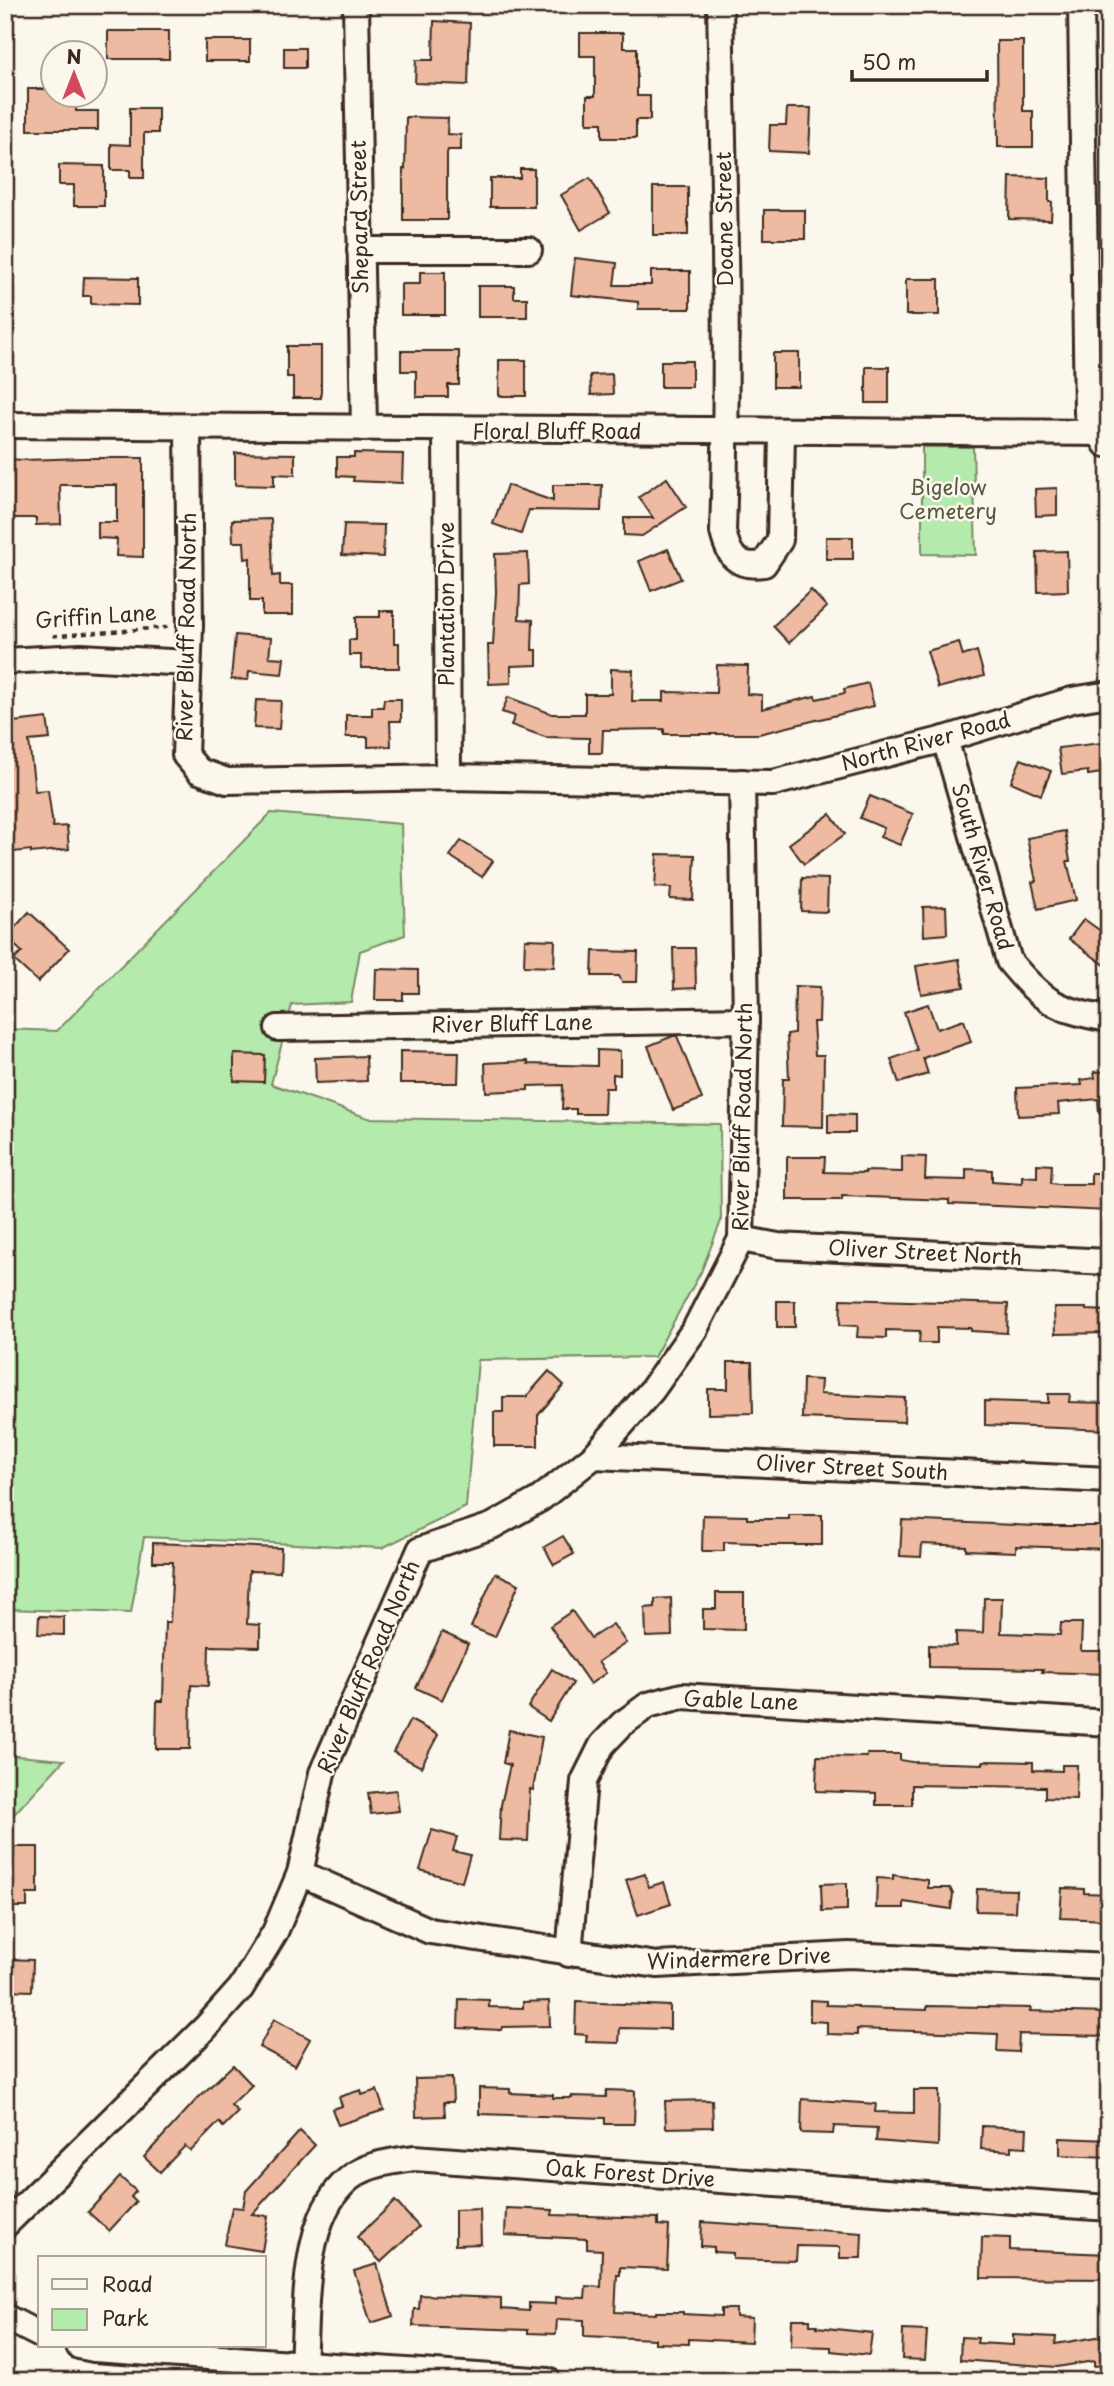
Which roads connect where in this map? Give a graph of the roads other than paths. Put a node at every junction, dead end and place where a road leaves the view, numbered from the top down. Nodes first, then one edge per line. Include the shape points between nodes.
1 (356, 5) edge
2 (720, 5) edge
3 (1081, 5) edge
4 (360, 250) junction
5 (529, 250) dead end
6 (5, 425) edge
7 (188, 428) junction
8 (364, 428) junction
9 (446, 431) junction
10 (726, 433) junction
11 (782, 433) junction
12 (1106, 438) edge
13 (5, 661) edge
14 (188, 663) junction
15 (1109, 694) edge
16 (945, 739) junction
17 (448, 777) junction
18 (742, 782) junction
19 (1109, 1019) edge
20 (746, 1020) junction
21 (278, 1028) dead end
22 (741, 1239) junction
23 (1109, 1262) edge
24 (594, 1456) junction
25 (1109, 1480) edge
26 (1109, 1723) edge
27 (300, 1873) junction
28 (569, 1954) junction
29 (1109, 1967) edge
30 (1109, 2208) edge
31 (5, 2225) edge
32 (5, 2318) edge
33 (38, 2334) edge
34 (89, 2348) edge
35 (303, 2363) junction
36 (548, 2381) edge

1 - 4 street, Shepard Street
2 - 10 street, Doane Street
3 - 12 street via 1087,412
4 - 5 street
4 - 8 street, Shepard Street
6 - 7 street, Floral Bluff Road
7 - 8 street, Floral Bluff Road
7 - 14 street, River Bluff Road North
8 - 9 street, Floral Bluff Road
9 - 10 street, Floral Bluff Road
9 - 17 street, Plantation Drive
10 - 11 street, Floral Bluff Road
10 - 11 street, Doane Street via 723,532 734,558 755,565 764,564 780,540
11 - 12 street, Floral Bluff Road
13 - 14 street via 81,657
14 - 17 street, River Bluff Road North via 186,755 199,772 227,781
15 - 16 street, North River Road via 1072,700
16 - 18 street, North River Road via 773,783
16 - 19 street, South River Road via 1009,961 1057,1007
17 - 18 street, River Bluff Road North
18 - 20 street, River Bluff Road North
20 - 21 street, River Bluff Lane
20 - 22 street, River Bluff Road North
22 - 23 street, Oliver Street North via 778,1246
22 - 24 street, River Bluff Road North via 695,1329 652,1390
24 - 25 street, Oliver Street South
24 - 27 street, River Bluff Road North via 540,1499 492,1526 420,1549 322,1773
26 - 28 street, Gable Lane via 681,1696 648,1705 602,1745 584,1781
27 - 28 street, Windermere Drive via 430,1931
27 - 31 street, River Bluff Road North via 275,1932 241,1988
28 - 29 street, Windermere Drive via 657,1965 849,1955
30 - 35 street, Oak Forest Drive via 414,2158 382,2163 357,2174 336,2192 322,2217 310,2254
32 - 33 street
34 - 35 street
35 - 36 street

